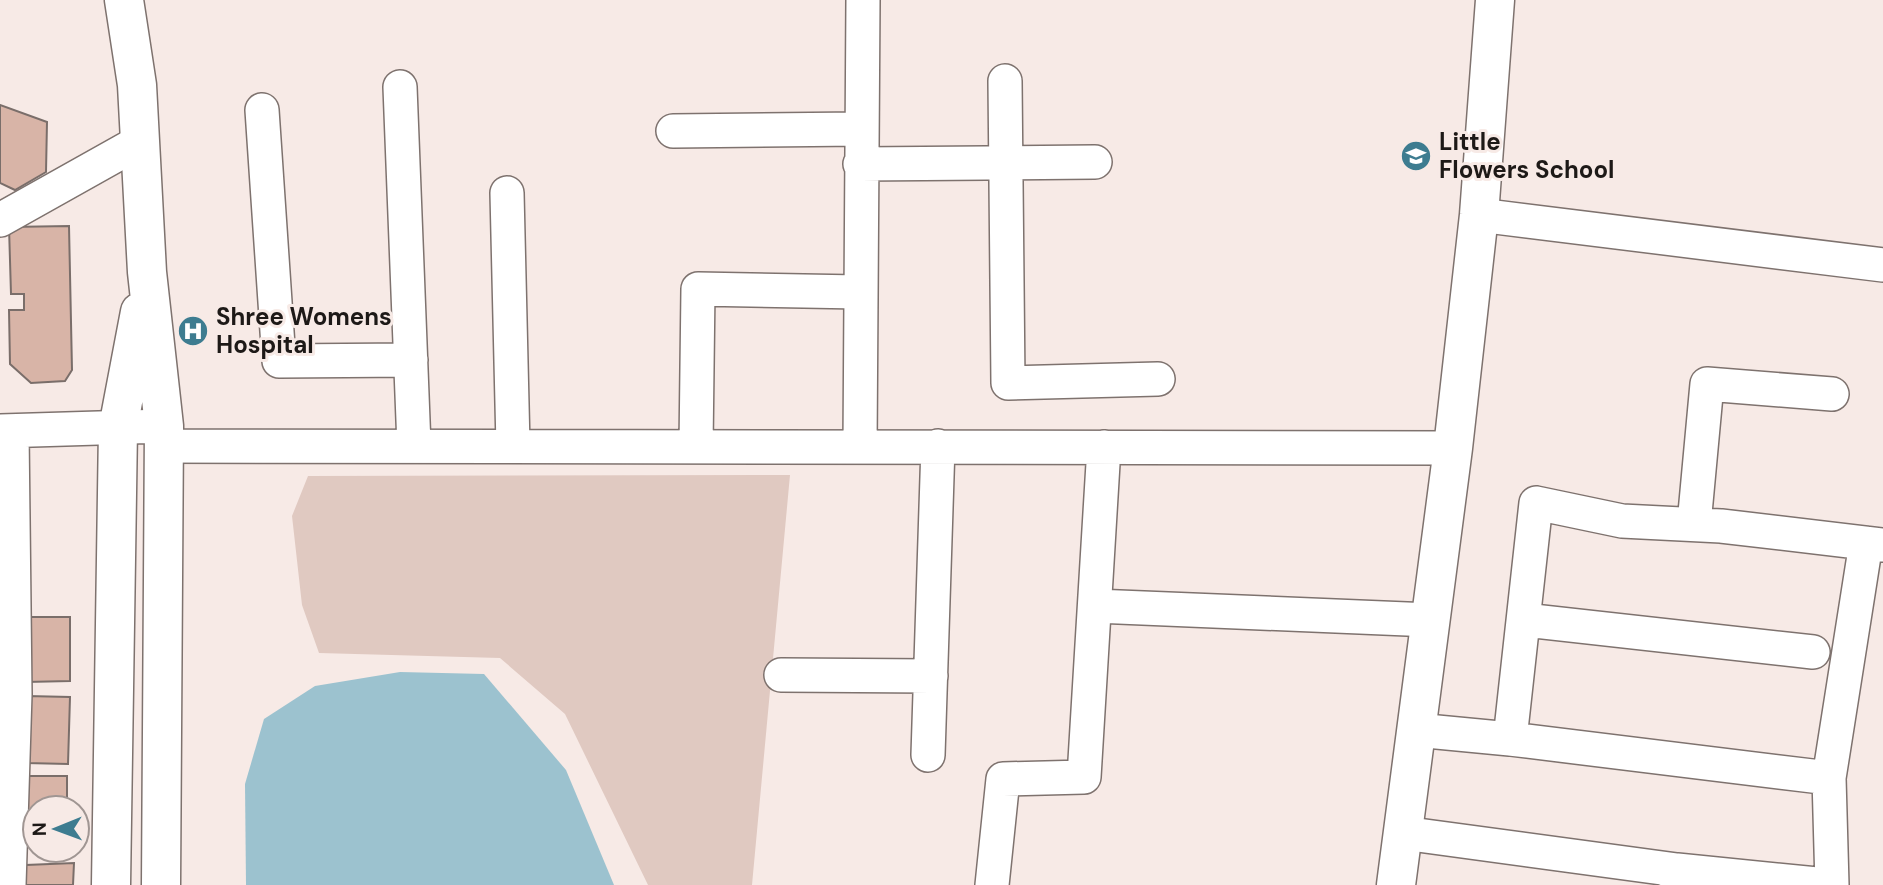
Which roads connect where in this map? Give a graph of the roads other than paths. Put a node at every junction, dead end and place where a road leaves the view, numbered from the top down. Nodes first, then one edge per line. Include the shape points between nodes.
1 (124, 0) edge
2 (863, 0) edge
3 (1495, 0) edge
4 (1006, 82) dead end
5 (400, 87) dead end
6 (262, 110) dead end
7 (860, 129) junction
8 (673, 131) dead end
9 (141, 141) junction
10 (1095, 162) dead end
11 (1005, 163) junction
12 (860, 164) junction
13 (507, 193) dead end
14 (1479, 215) junction
15 (0, 220) edge
16 (1883, 265) edge
17 (147, 272) junction
18 (859, 292) junction
19 (411, 360) junction
20 (1158, 379) dead end
21 (1832, 394) dead end
22 (118, 428) junction
23 (6, 431) edge
24 (164, 436) junction
25 (414, 446) junction
26 (513, 446) junction
27 (696, 446) junction
28 (938, 446) junction
29 (860, 447) junction
30 (1104, 447) junction
31 (1453, 447) junction
32 (1694, 524) junction
33 (1874, 544) edge
34 (1095, 606) junction
35 (1431, 620) junction
36 (1524, 620) junction
37 (1813, 652) dead end
38 (781, 675) dead end
39 (931, 676) junction
40 (8, 694) edge
41 (1416, 730) junction
42 (1510, 739) junction
43 (928, 755) dead end
44 (1829, 778) junction
45 (1403, 833) junction
46 (1676, 878) edge
47 (9, 885) edge
48 (111, 885) edge
49 (161, 885) edge
50 (992, 885) edge
51 (1396, 885) edge
52 (1829, 885) edge

1 - 9 street
2 - 7 street
3 - 14 street
4 - 11 street
5 - 19 street
6 - 19 street via 279,361
7 - 8 street
7 - 12 street
9 - 15 street
9 - 17 street
10 - 11 street
11 - 12 street
11 - 20 street via 1008,383
12 - 18 street
13 - 26 street
14 - 16 street
14 - 31 street
17 - 22 street
17 - 24 street
18 - 27 street via 698,289
18 - 29 street
19 - 25 street
21 - 32 street via 1707,384
22 - 23 street
22 - 24 street
22 - 48 street
23 - 40 street
24 - 25 street
24 - 49 street
25 - 26 street
26 - 27 street
27 - 29 street
28 - 29 street
28 - 30 street
28 - 39 street
30 - 31 street
30 - 34 street
31 - 35 street
32 - 33 street
32 - 36 street via 1622,521 1536,503
33 - 44 street
34 - 35 street
34 - 50 street via 1084,776 1003,779
35 - 41 street
36 - 37 street
36 - 42 street
38 - 39 street
39 - 43 street
40 - 47 street
41 - 42 street
41 - 45 street
42 - 44 street
44 - 52 street
45 - 46 street
45 - 51 street
46 - 52 street

